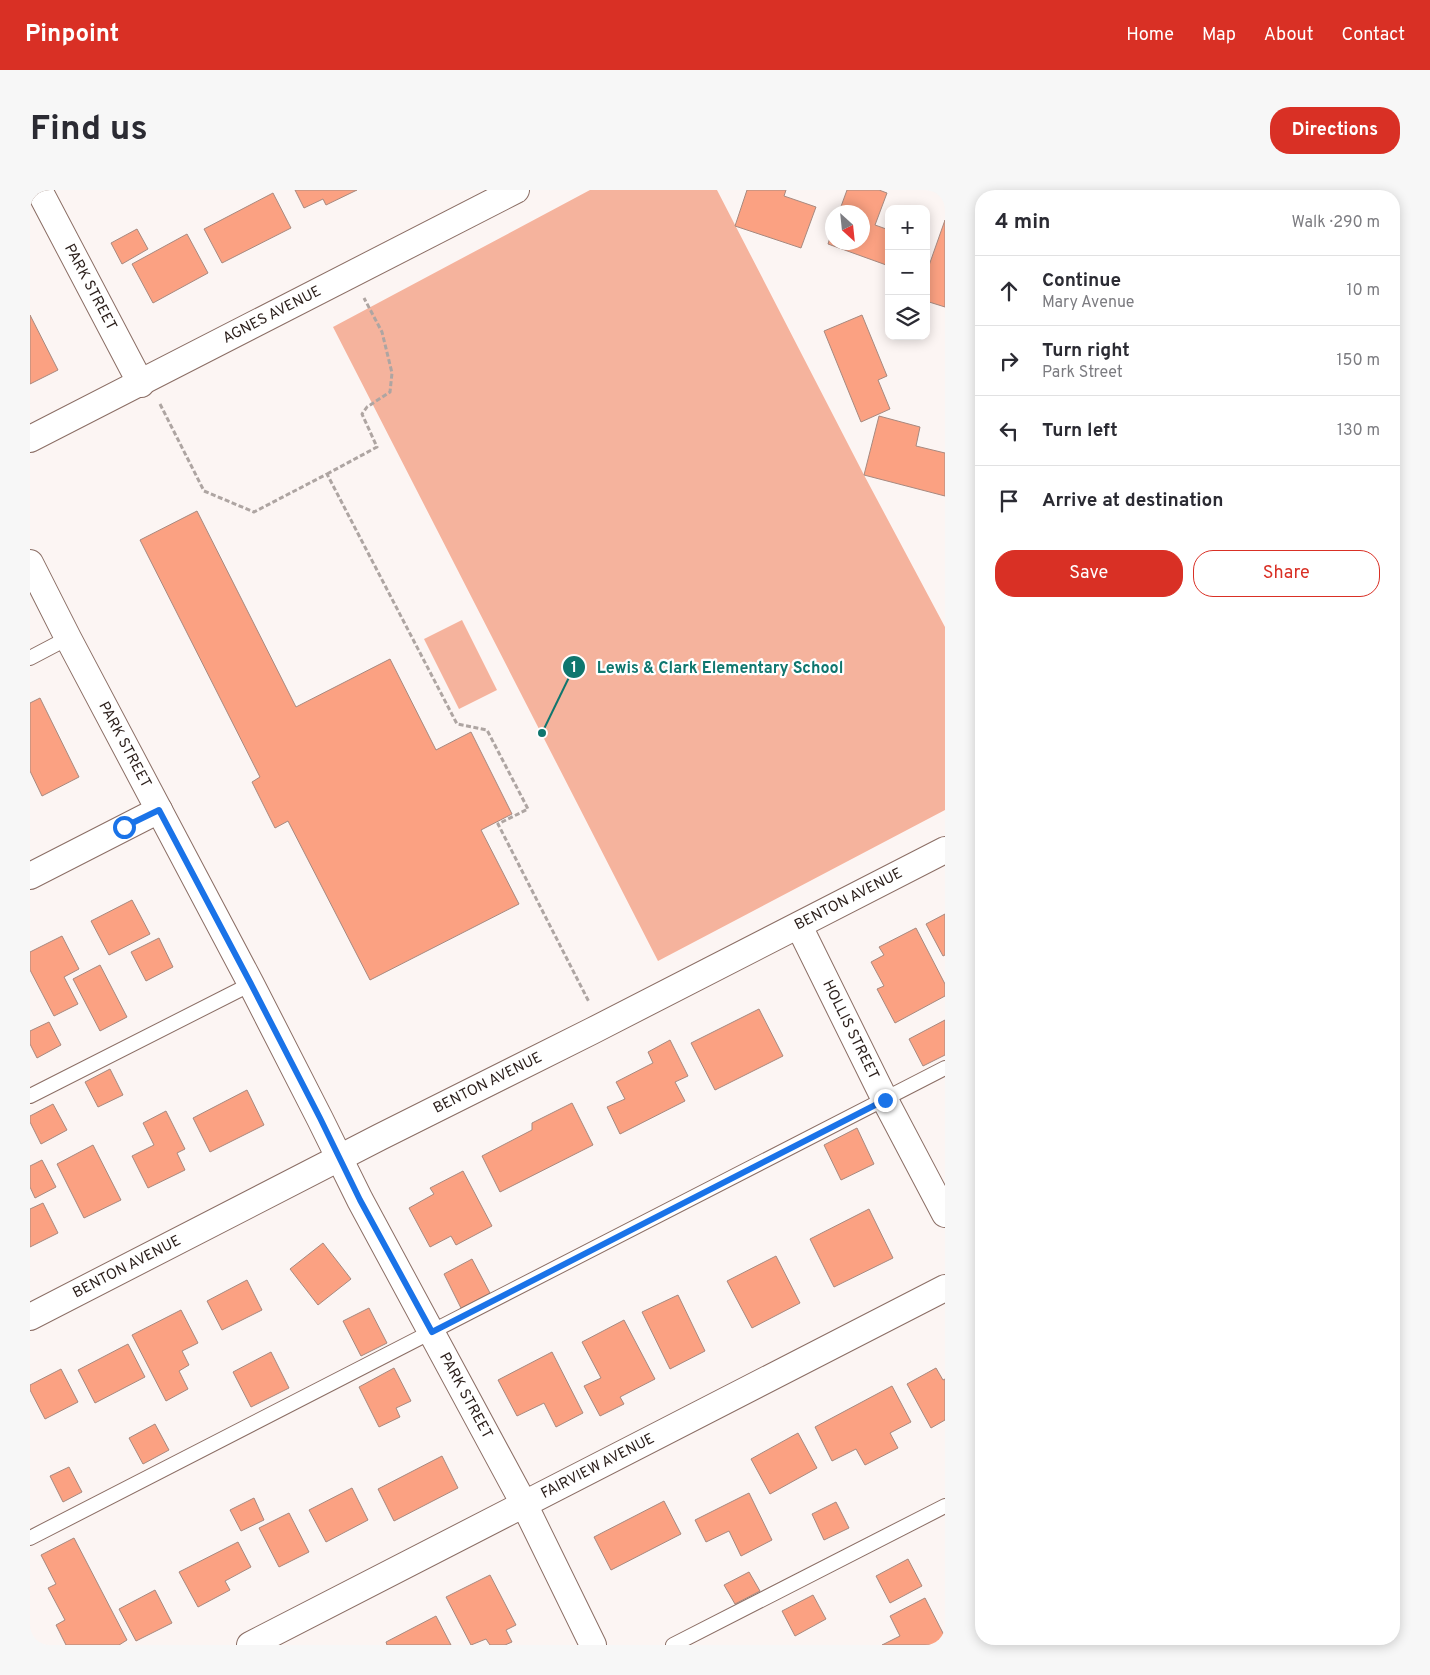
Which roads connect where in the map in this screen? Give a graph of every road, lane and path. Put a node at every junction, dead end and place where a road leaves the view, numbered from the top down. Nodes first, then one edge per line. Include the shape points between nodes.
1 (39, 190) edge
2 (516, 190) edge
3 (364, 298) dead end
4 (141, 384) junction
5 (160, 404) dead end
6 (30, 439) edge
7 (328, 474) junction
8 (30, 564) edge
9 (68, 638) junction
10 (30, 658) edge
11 (159, 810) junction
12 (945, 850) edge
13 (30, 876) edge
14 (799, 926) junction
15 (251, 984) junction
16 (589, 1002) dead end
17 (945, 1068) edge
18 (30, 1096) edge
19 (885, 1100) junction
20 (339, 1158) junction
21 (945, 1214) edge
22 (945, 1288) edge
23 (30, 1317) edge
24 (432, 1332) junction
25 (524, 1504) junction
26 (945, 1506) edge
27 (30, 1538) edge
28 (250, 1645) edge
29 (593, 1645) edge
30 (673, 1645) edge

1 - 4 street, PARK STREET
2 - 4 street, AGNES AVENUE
3 - 7 path via 382,332 392,373 390,392 362,414 377,447
4 - 6 street, AGNES AVENUE
5 - 7 path via 204,491 254,512
7 - 16 path via 457,724 487,730 528,809 498,824
8 - 9 street, PARK STREET
9 - 10 lane
9 - 11 street, PARK STREET
11 - 13 street
11 - 15 street, PARK STREET
12 - 14 street, BENTON AVENUE
14 - 19 street, HOLLIS STREET
14 - 20 street, BENTON AVENUE
15 - 18 lane
15 - 20 street, PARK STREET
17 - 19 lane
19 - 21 street, HOLLIS STREET
19 - 24 lane
20 - 23 street, BENTON AVENUE
20 - 24 street, PARK STREET
22 - 25 street, FAIRVIEW AVENUE
24 - 25 street, PARK STREET
24 - 27 lane
25 - 28 street, FAIRVIEW AVENUE
25 - 29 street, PARK STREET
26 - 30 lane

